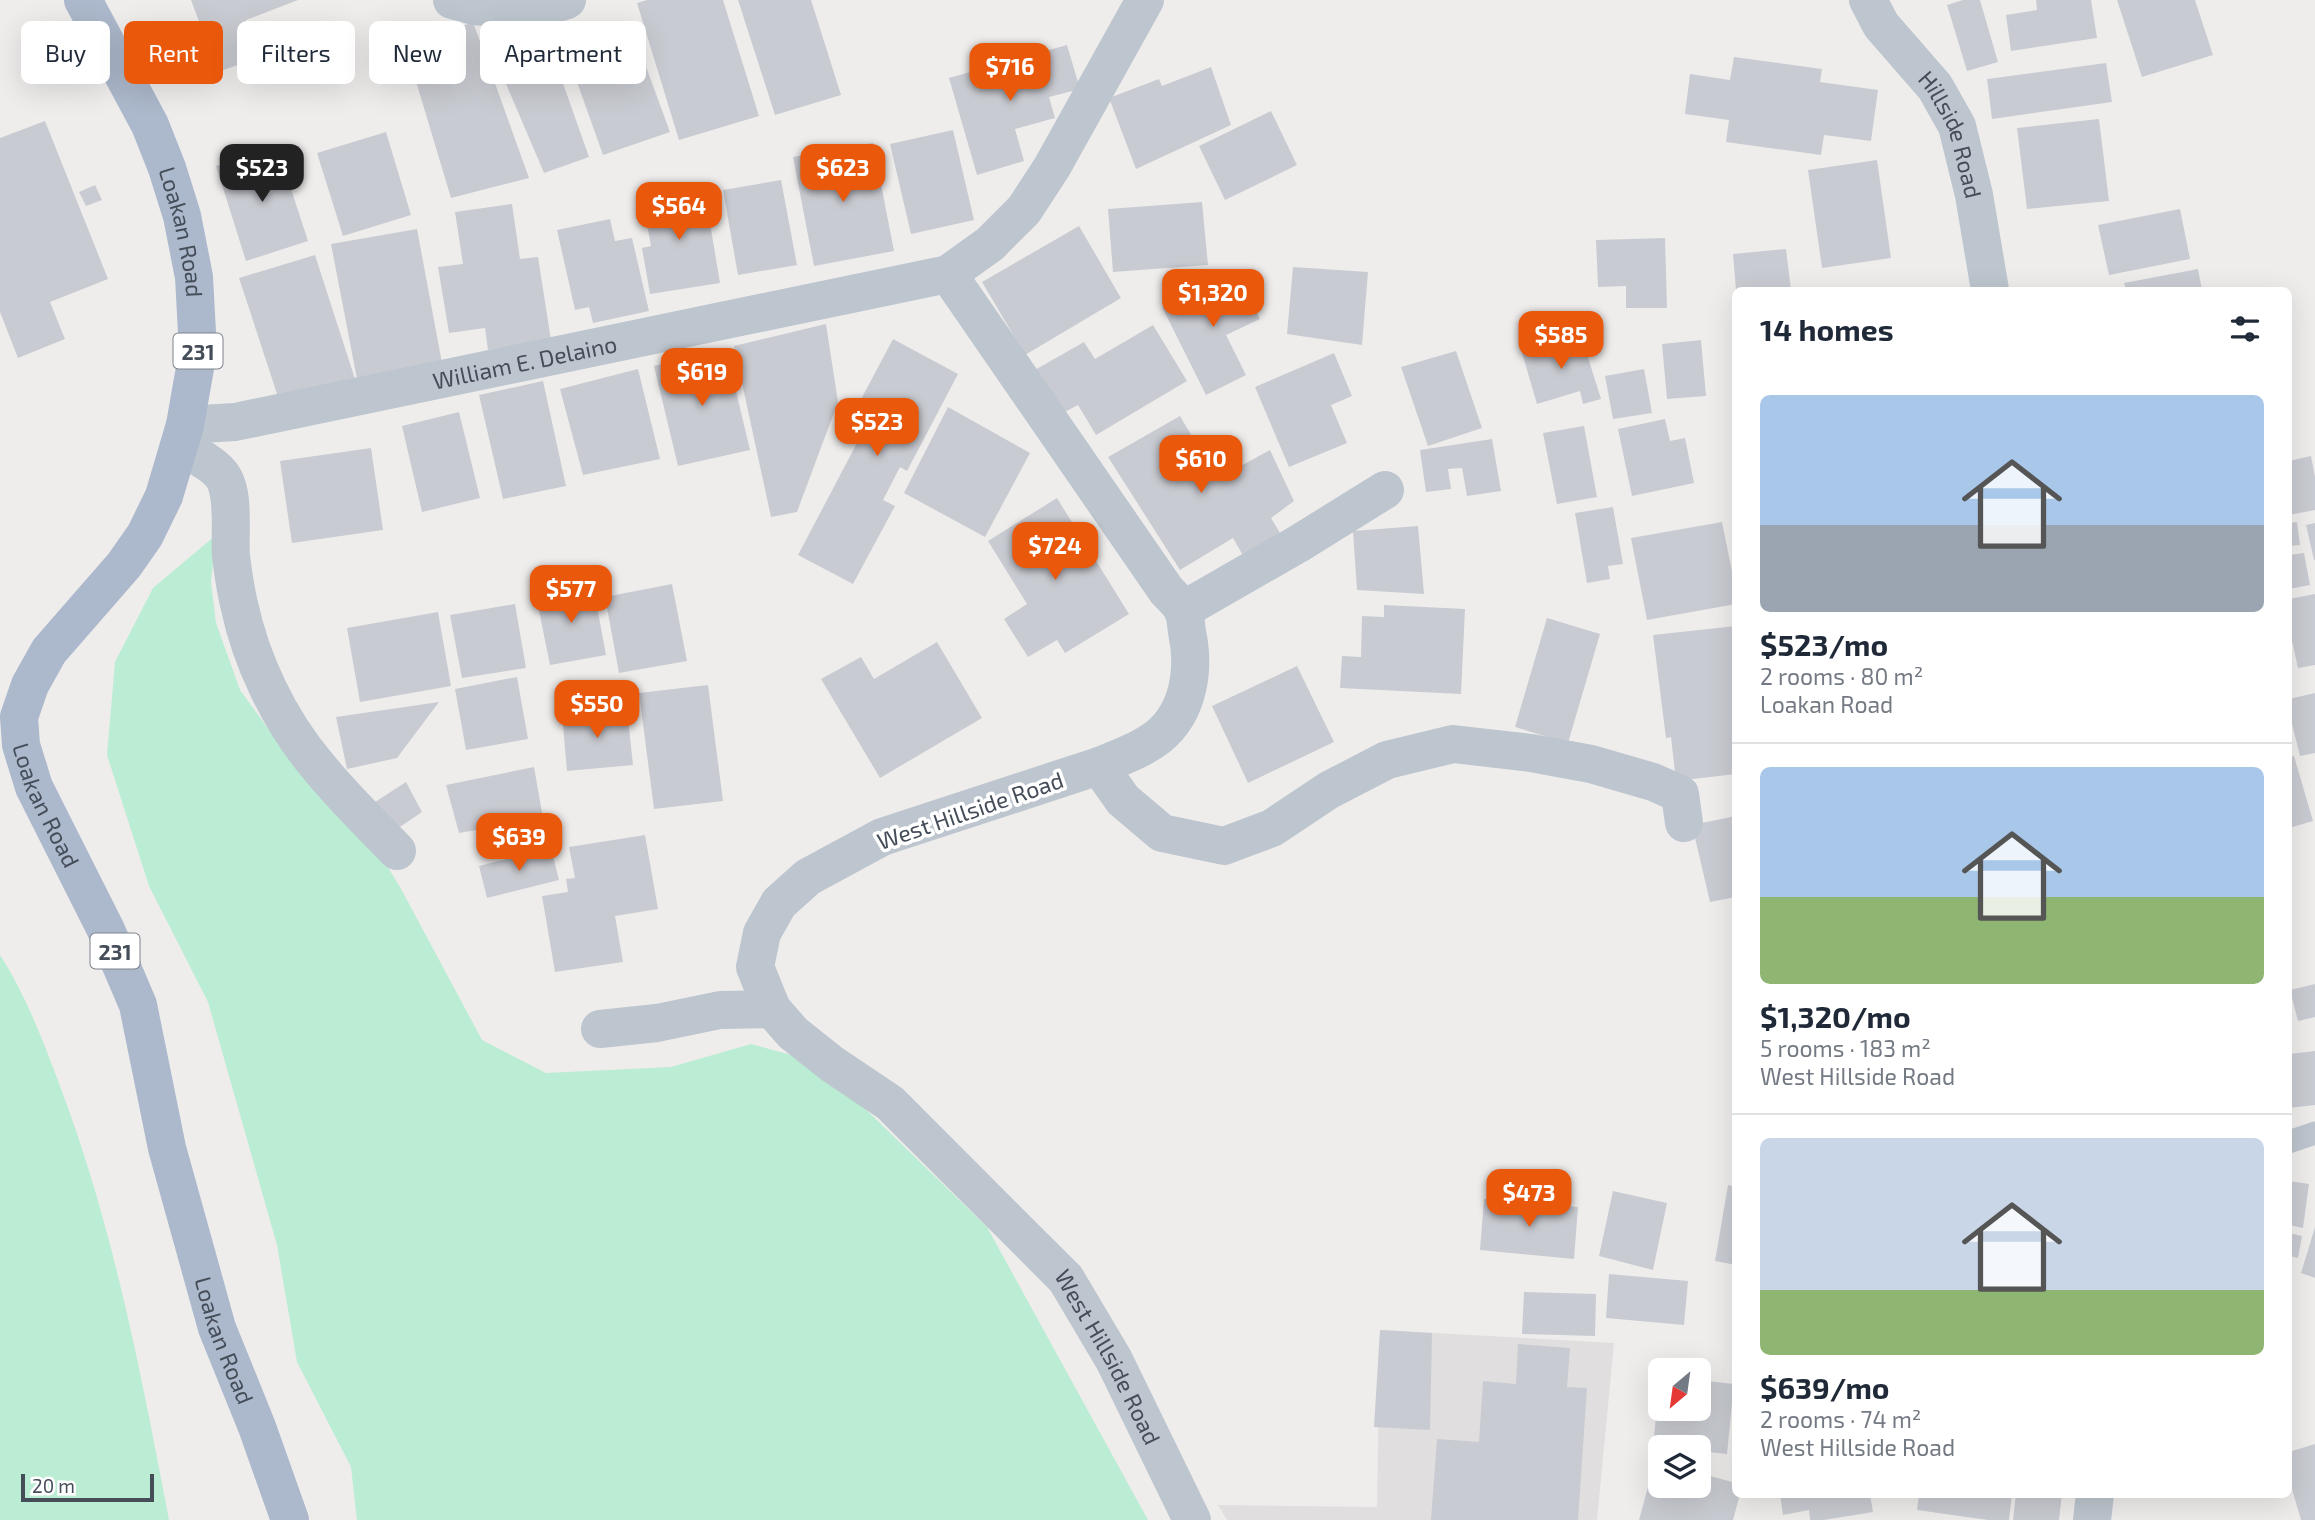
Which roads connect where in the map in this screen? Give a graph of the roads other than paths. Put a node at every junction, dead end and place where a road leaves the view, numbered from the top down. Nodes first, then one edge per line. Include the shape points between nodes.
1 (83, 0) edge
2 (452, 0) edge
3 (567, 0) edge
4 (1145, 0) edge
5 (1868, 0) edge
6 (510, 5) edge
7 (948, 274) junction
8 (1989, 287) edge
9 (183, 436) junction
10 (1385, 490) dead end
11 (1183, 610) junction
12 (1100, 766) junction
13 (1684, 824) dead end
14 (397, 851) dead end
15 (772, 1009) junction
16 (600, 1029) dead end
17 (2315, 1133) edge
18 (2292, 1141) edge
19 (2095, 1498) edge
20 (290, 1520) edge
21 (1192, 1520) edge
22 (2092, 1520) edge

1 - 9 main road, Loakan Road / 231 via 150,125 181,216 194,277 198,351
2 - 6 street via 474,6
3 - 6 street via 532,11
4 - 7 street via 1024,210 990,244
5 - 8 street, Hillside Road via 1881,25 1935,87 1957,126
7 - 9 street, William E. Delaino
7 - 11 street, West Hillside Road
9 - 14 street via 222,474 228,488 238,603 251,651 271,694 315,763
9 - 20 main road, Loakan Road / 231 via 164,496 145,535 49,651 30,685 19,717 21,745 34,787 138,1005 167,1148 217,1328
10 - 11 street
11 - 12 street, West Hillside Road via 1191,667 1176,716 1159,736
12 - 13 street via 1123,800 1162,833 1224,846 1272,828 1329,790 1387,760 1452,744 1591,764 1653,782 1680,794
12 - 15 street, West Hillside Road via 882,837 808,877 779,903 762,933 755,967
15 - 16 street via 720,1010
15 - 21 street, West Hillside Road via 803,1041 890,1103 1066,1279 1114,1360
17 - 18 lane
19 - 22 street

